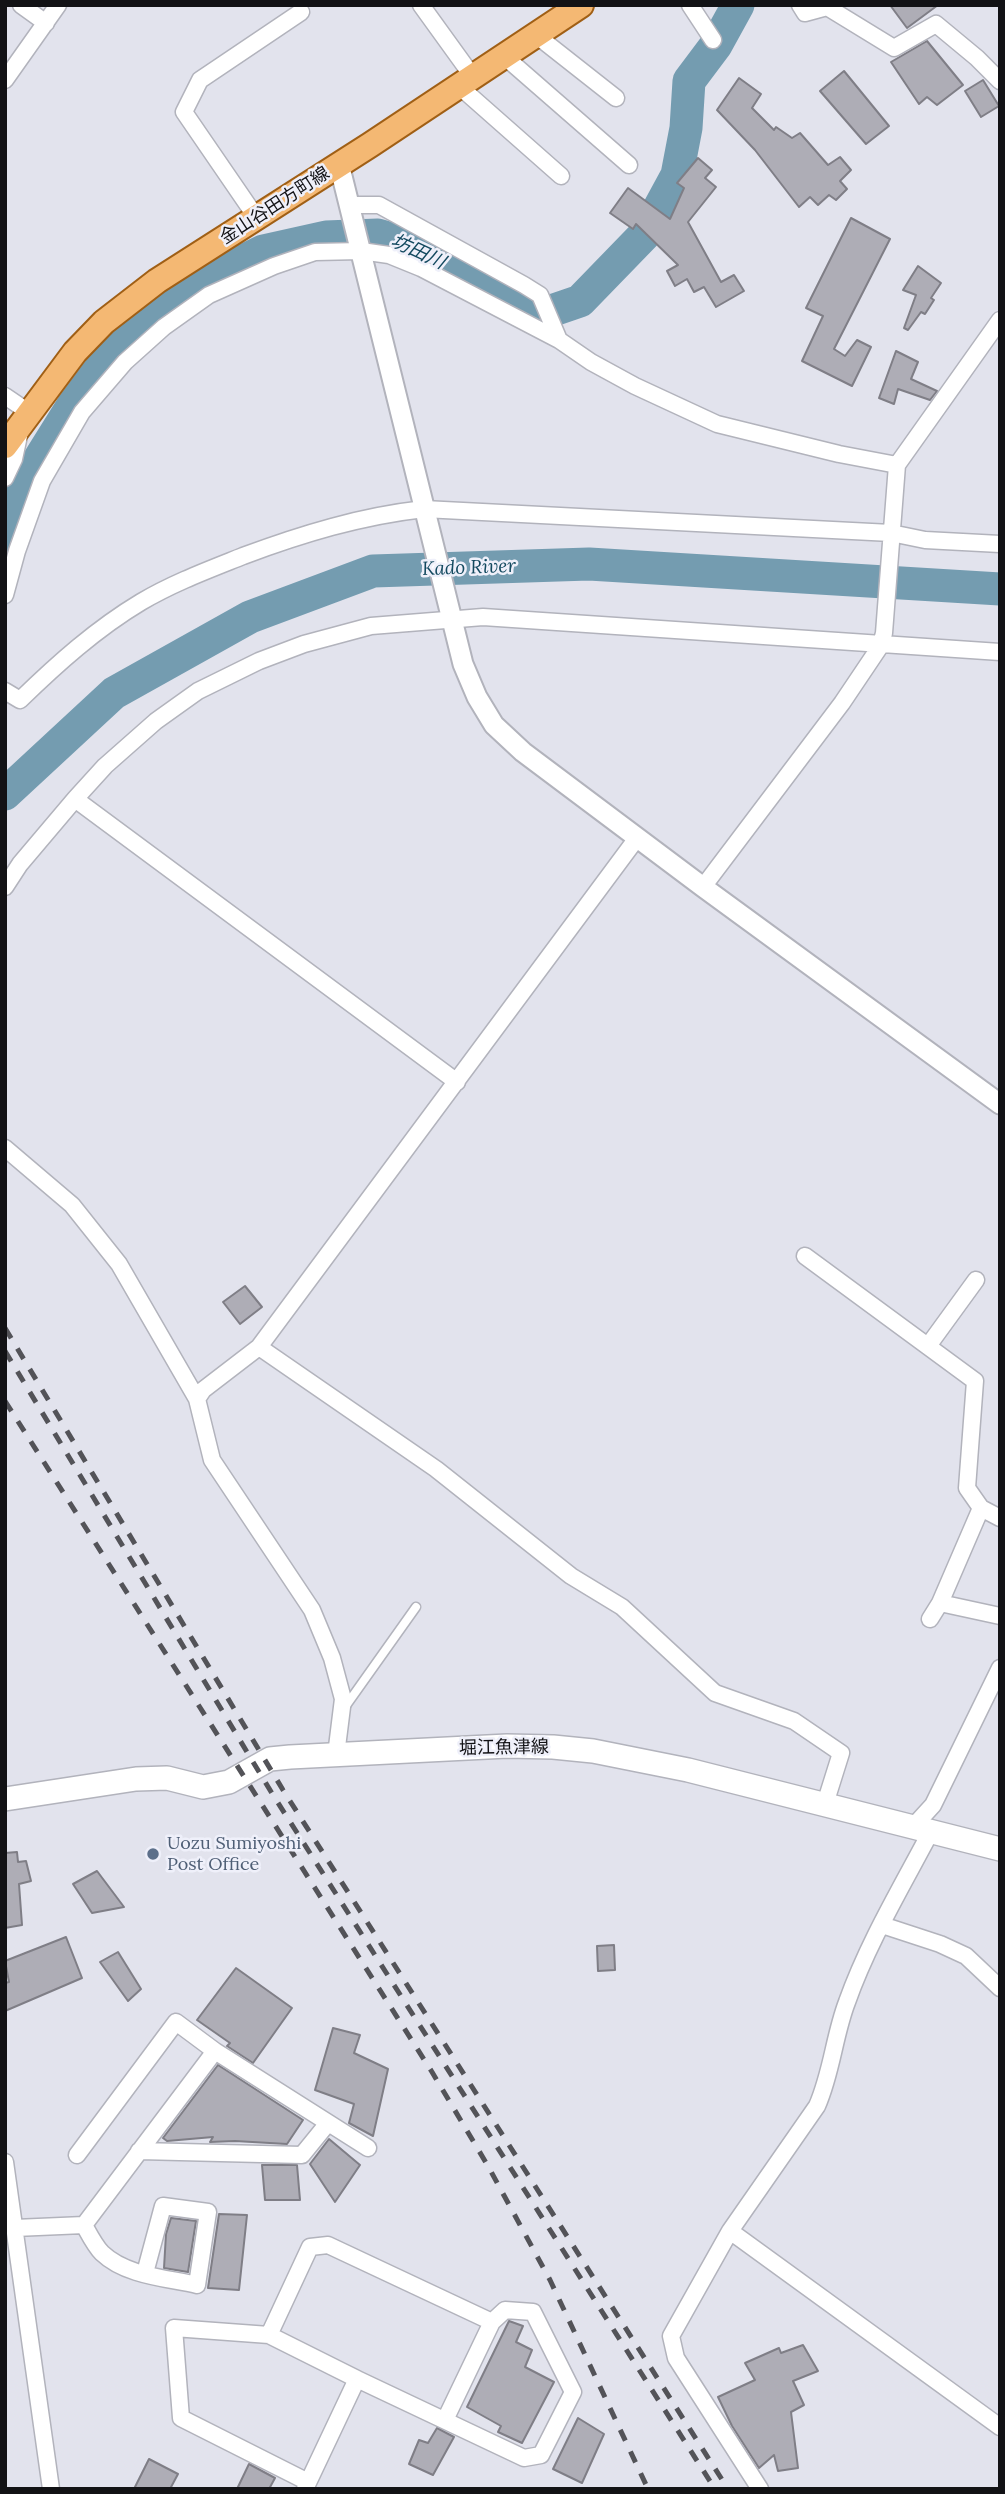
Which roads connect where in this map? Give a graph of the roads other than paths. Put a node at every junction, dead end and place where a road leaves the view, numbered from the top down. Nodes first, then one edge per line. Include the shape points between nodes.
1 (21, 5) edge
2 (58, 5) edge
3 (421, 5) edge
4 (581, 5) edge
5 (690, 5) edge
6 (800, 5) edge
7 (303, 8) edge
8 (46, 23) junction
9 (537, 35) junction
10 (713, 40) dead end
11 (503, 57) junction
12 (5, 80) edge
13 (466, 82) junction
14 (1000, 82) edge
15 (616, 98) dead end
16 (339, 164) junction
17 (629, 165) dead end
18 (561, 176) dead end
19 (351, 210) junction
20 (256, 217) junction
21 (360, 248) junction
22 (997, 331) edge
23 (559, 340) junction
24 (5, 396) edge
25 (25, 419) junction
26 (5, 446) edge
27 (897, 465) junction
28 (5, 478) edge
29 (424, 511) junction
30 (890, 536) junction
31 (1000, 544) edge
32 (5, 595) edge
33 (450, 615) junction
34 (883, 639) junction
35 (1000, 652) edge
36 (5, 691) edge
37 (75, 799) junction
38 (637, 838) junction
39 (5, 887) edge
40 (703, 887) junction
41 (457, 1082) junction
42 (1000, 1104) edge
43 (5, 1148) edge
44 (804, 1256) dead end
45 (976, 1280) dead end
46 (928, 1346) junction
47 (260, 1347) junction
48 (197, 1399) junction
49 (981, 1508) junction
50 (1000, 1518) edge
51 (940, 1602) junction
52 (416, 1607) dead end
53 (1000, 1616) edge
54 (930, 1619) dead end
55 (1000, 1668) edge
56 (341, 1713) junction
57 (336, 1755) junction
58 (5, 1799) edge
59 (825, 1804) junction
60 (921, 1830) junction
61 (1000, 1849) edge
62 (881, 1925) junction
63 (1000, 1988) edge
64 (215, 2051) junction
65 (328, 2123) junction
66 (368, 2148) dead end
67 (139, 2151) junction
68 (77, 2155) dead end
69 (5, 2162) edge
70 (9, 2209) edge
71 (84, 2225) junction
72 (15, 2228) junction
73 (730, 2231) junction
74 (145, 2273) junction
75 (492, 2322) junction
76 (269, 2335) junction
77 (357, 2379) junction
78 (445, 2420) junction
79 (1000, 2427) edge
80 (307, 2485) edge
81 (51, 2489) edge
82 (760, 2489) edge

1 - 8 street
2 - 8 street
3 - 13 street
4 - 9 main road, 金山谷田方町線
5 - 10 street
6 - 14 street via 805,13 827,7 894,48 936,24
7 - 20 street via 200,80 184,112
8 - 12 street
9 - 11 main road, 金山谷田方町線
9 - 15 street
11 - 13 main road, 金山谷田方町線
11 - 17 street
13 - 16 main road, 金山谷田方町線
13 - 18 street
16 - 19 street
16 - 20 main road, 金山谷田方町線
19 - 21 street
19 - 23 street via 379,205 524,285 540,295
20 - 25 main road, 金山谷田方町線 via 157,281 104,322 75,352
21 - 23 street via 421,268
21 - 29 street
21 - 32 street via 315,252 209,295 125,362 82,412 42,481
22 - 27 street
23 - 27 street via 635,386 716,424
24 - 25 street
25 - 26 main road, 金山谷田方町線
25 - 28 street
27 - 30 street
29 - 30 street
29 - 33 street
29 - 36 street via 390,513 333,526 189,576 139,603 79,646 20,700
30 - 31 street
30 - 34 street
33 - 34 street
33 - 37 street via 371,626 304,644 198,691 156,721
33 - 38 street via 463,664 494,725
34 - 35 street
34 - 40 street via 842,703
37 - 39 street
37 - 41 street
38 - 40 street
38 - 41 street
40 - 42 street
41 - 47 street
43 - 48 street via 72,1205 119,1264
44 - 46 street
45 - 46 street
46 - 49 street via 975,1381 967,1488
47 - 48 street
47 - 59 street via 436,1469 571,1576 622,1607 715,1693 794,1721 841,1753
48 - 56 street via 212,1460 312,1609 332,1658 343,1699
49 - 50 street
49 - 51 street
51 - 53 street
51 - 54 street
52 - 56 lane
55 - 60 street
56 - 57 street
57 - 58 main road, 堀江魚津線 via 270,1759 229,1782 203,1787 167,1778 136,1779
57 - 59 main road, 堀江魚津線 via 507,1746 593,1751
59 - 60 main road, 堀江魚津線
60 - 61 main road, 堀江魚津線
60 - 62 street
62 - 63 street via 966,1956
62 - 73 street via 846,2003 827,2085
64 - 65 street
64 - 67 street
64 - 68 street via 176,2022
65 - 66 street
65 - 67 street via 302,2155
67 - 71 street
69 - 70 street
70 - 72 street
71 - 72 street
71 - 74 street via 102,2253 124,2268
72 - 81 street
73 - 79 street
73 - 82 street via 671,2336 676,2358
74 - 74 street via 197,2285 208,2213 163,2206
75 - 76 street via 328,2245 310,2247
75 - 78 street
75 - 78 street via 505,2310 533,2312 573,2392 541,2455 524,2458
76 - 77 street
76 - 80 street via 174,2328 181,2417
77 - 78 street
77 - 80 street

